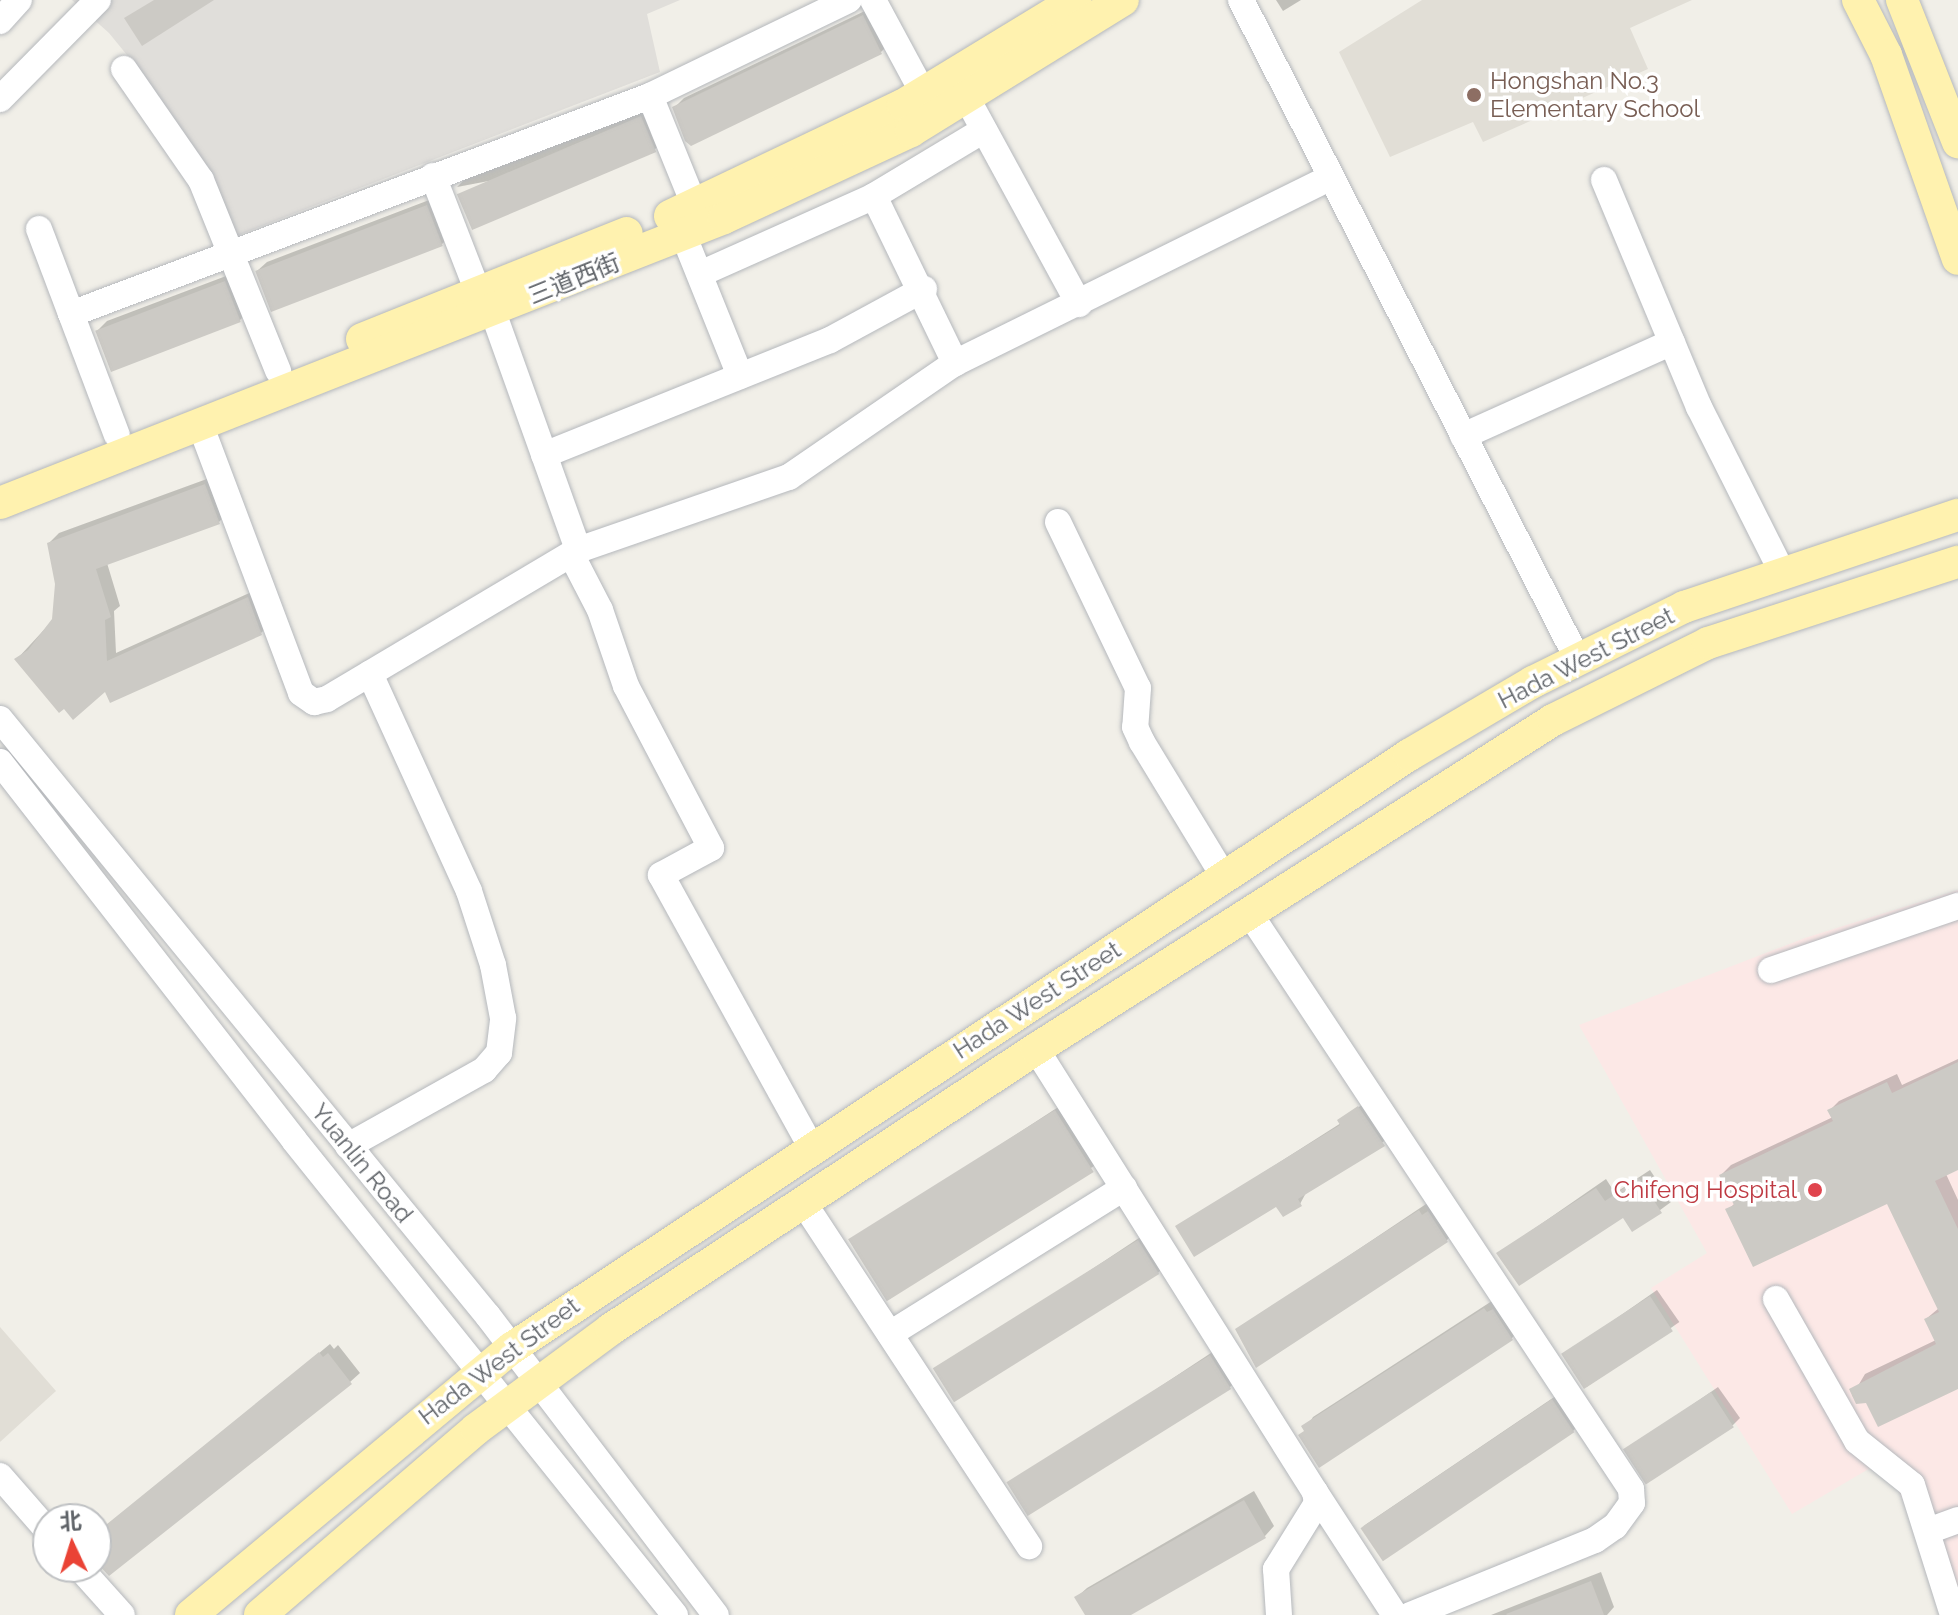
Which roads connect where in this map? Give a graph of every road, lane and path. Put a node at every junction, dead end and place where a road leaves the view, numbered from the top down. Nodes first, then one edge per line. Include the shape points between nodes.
1 (19, 0) edge
2 (98, 0) edge
3 (849, 0) edge
4 (873, 0) edge
5 (1076, 0) edge
6 (1123, 0) edge
7 (1241, 0) edge
8 (1858, 0) edge
9 (1902, 0) edge
10 (0, 21) edge
11 (124, 69) dead end
12 (960, 86) junction
13 (923, 93) junction
14 (650, 96) junction
15 (0, 99) edge
16 (984, 130) junction
17 (1958, 142) edge
18 (433, 176) junction
19 (1331, 177) junction
20 (1604, 180) dead end
21 (874, 196) junction
22 (689, 220) junction
23 (39, 229) dead end
24 (230, 251) junction
25 (1958, 259) edge
26 (700, 274) junction
27 (924, 289) junction
28 (486, 302) junction
29 (1079, 304) junction
30 (71, 314) junction
31 (1672, 342) junction
32 (955, 363) junction
33 (278, 371) junction
34 (740, 376) junction
35 (200, 424) junction
36 (117, 435) junction
37 (1463, 436) junction
38 (544, 455) junction
39 (0, 481) edge
40 (0, 503) edge
41 (1958, 515) edge
42 (1058, 522) dead end
43 (575, 552) junction
44 (1958, 562) edge
45 (1783, 574) junction
46 (1578, 660) junction
47 (370, 674) junction
48 (0, 719) edge
49 (0, 762) edge
50 (1224, 877) junction
51 (1958, 906) edge
52 (1250, 914) junction
53 (1771, 970) dead end
54 (1036, 1049) junction
55 (348, 1146) junction
56 (812, 1148) junction
57 (1124, 1188) junction
58 (803, 1202) junction
59 (1776, 1299) dead end
60 (890, 1334) junction
61 (512, 1348) junction
62 (480, 1372) junction
63 (537, 1381) junction
64 (506, 1404) junction
65 (0, 1476) edge
66 (1315, 1492) junction
67 (32, 1513) edge
68 (1958, 1520) edge
69 (1928, 1531) junction
70 (1029, 1546) dead end
71 (93, 1583) edge
72 (122, 1615) edge
73 (191, 1615) edge
74 (260, 1615) edge
75 (675, 1615) edge
76 (716, 1615) edge
77 (1279, 1615) edge
78 (1395, 1615) edge
79 (1410, 1615) edge
80 (1953, 1615) edge

1 - 10 street
2 - 15 street
3 - 14 street
4 - 13 street
5 - 12 main road
6 - 12 main road
7 - 19 street
8 - 25 main road via 1886,55
9 - 17 main road
11 - 24 street via 201,180
12 - 13 main road
12 - 16 street
12 - 22 main road via 911,131
13 - 22 main road
14 - 18 street
14 - 22 street
16 - 21 street
16 - 29 street
18 - 24 street
18 - 28 street
19 - 29 street
19 - 37 street
20 - 31 street
21 - 26 street
21 - 27 street
22 - 26 street
22 - 28 main road
23 - 30 street
24 - 30 street
24 - 33 street
26 - 34 street
27 - 32 street
27 - 34 street via 830,340
28 - 33 main road
28 - 35 main road
28 - 38 street
29 - 32 street
30 - 36 street
31 - 37 street
31 - 45 street
32 - 43 street via 789,477
33 - 36 main road
34 - 38 street
35 - 40 main road
35 - 47 street via 301,693 314,702 327,699
36 - 39 main road
37 - 46 street
38 - 43 street
41 - 45 main road, Hada West Street
42 - 50 street via 1138,688 1135,727 1142,742
43 - 47 street
43 - 56 street via 626,686 711,848 661,875
44 - 52 main road, Hada West Street via 1708,643 1553,720
45 - 46 main road, Hada West Street via 1684,607
46 - 50 main road, Hada West Street via 1409,755
47 - 55 street via 469,891 493,965 503,1018 499,1053 484,1070
48 - 55 street, Yuanlin Road
49 - 62 street, Yuanlin Road
50 - 56 main road, Hada West Street
51 - 53 street
52 - 54 main road, Hada West Street
52 - 79 street via 1631,1489 1632,1503 1615,1526 1595,1540
54 - 57 street
54 - 58 main road, Hada West Street
55 - 61 street, Yuanlin Road
56 - 61 main road, Hada West Street
57 - 60 street
57 - 66 street
58 - 60 street
58 - 63 main road, Hada West Street
59 - 69 street via 1857,1441 1912,1485
60 - 70 street
61 - 62 main road, Hada West Street
61 - 63 street, Yuanlin Road
62 - 64 street, Yuanlin Road
62 - 73 main road, Hada West Street
63 - 64 main road, Hada West Street
63 - 76 street, Yuanlin Road
64 - 74 main road, Hada West Street
64 - 75 street, Yuanlin Road
65 - 67 street
66 - 77 street via 1317,1503 1276,1569
66 - 78 street
68 - 69 street
69 - 80 street
71 - 72 street

